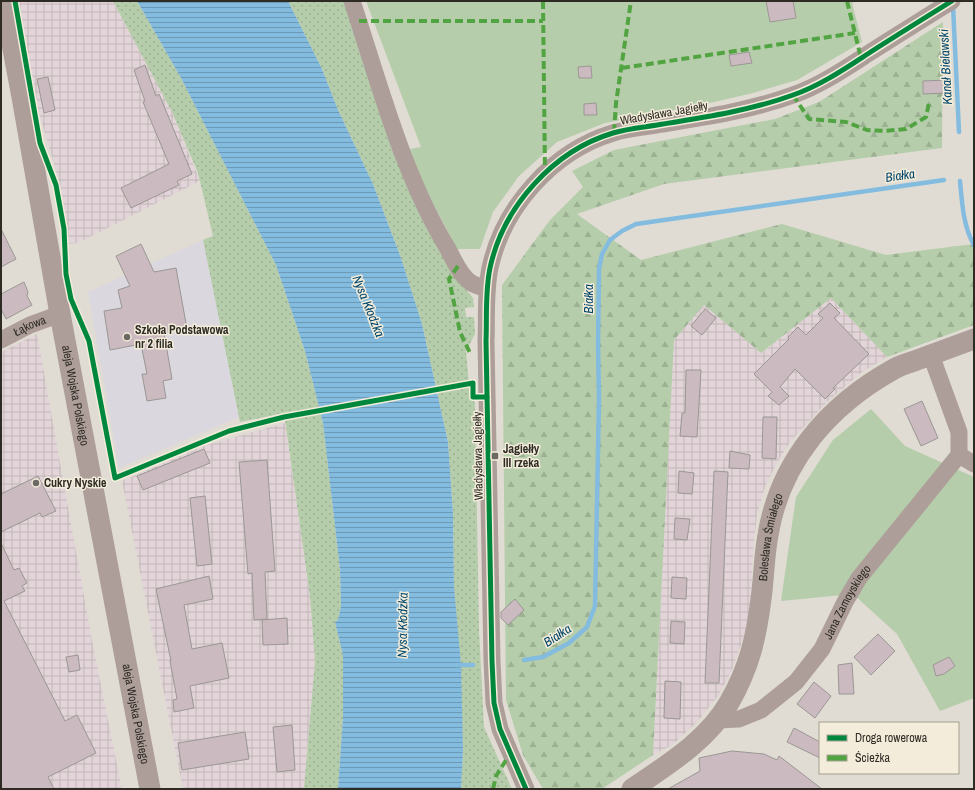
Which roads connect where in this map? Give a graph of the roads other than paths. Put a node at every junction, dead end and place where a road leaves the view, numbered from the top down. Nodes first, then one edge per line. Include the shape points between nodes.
1 (4, 1) edge
2 (352, 1) edge
3 (948, 3) edge
4 (487, 288) junction
5 (60, 314) junction
6 (974, 339) edge
7 (1, 340) edge
8 (931, 355) junction
9 (959, 455) junction
10 (974, 464) edge
11 (717, 720) junction
12 (150, 789) edge
13 (526, 789) edge
14 (632, 789) edge

1 - 5 street, aleja Wojska Polskiego
2 - 4 street via 398,141 435,229 469,282
3 - 4 street, Władysława Jagiełły via 828,79 802,92 757,106 614,132 569,154 532,187 517,206 495,248
4 - 13 street, Władysława Jagiełły via 494,703 500,729
5 - 7 street, Łąkowa via 30,325
5 - 12 street, aleja Wojska Polskiego
6 - 8 street, Bolesława Śmiałego
8 - 9 street via 959,432
8 - 11 street, Bolesława Śmiałego via 895,368 856,394 826,419 805,444 790,468 780,491 768,536 762,598 752,654 745,673
9 - 10 street
9 - 11 street, Jana Zamoyskiego via 860,578 822,649 796,682 761,710 739,719
11 - 14 street, Bolesława Śmiałego via 688,749

